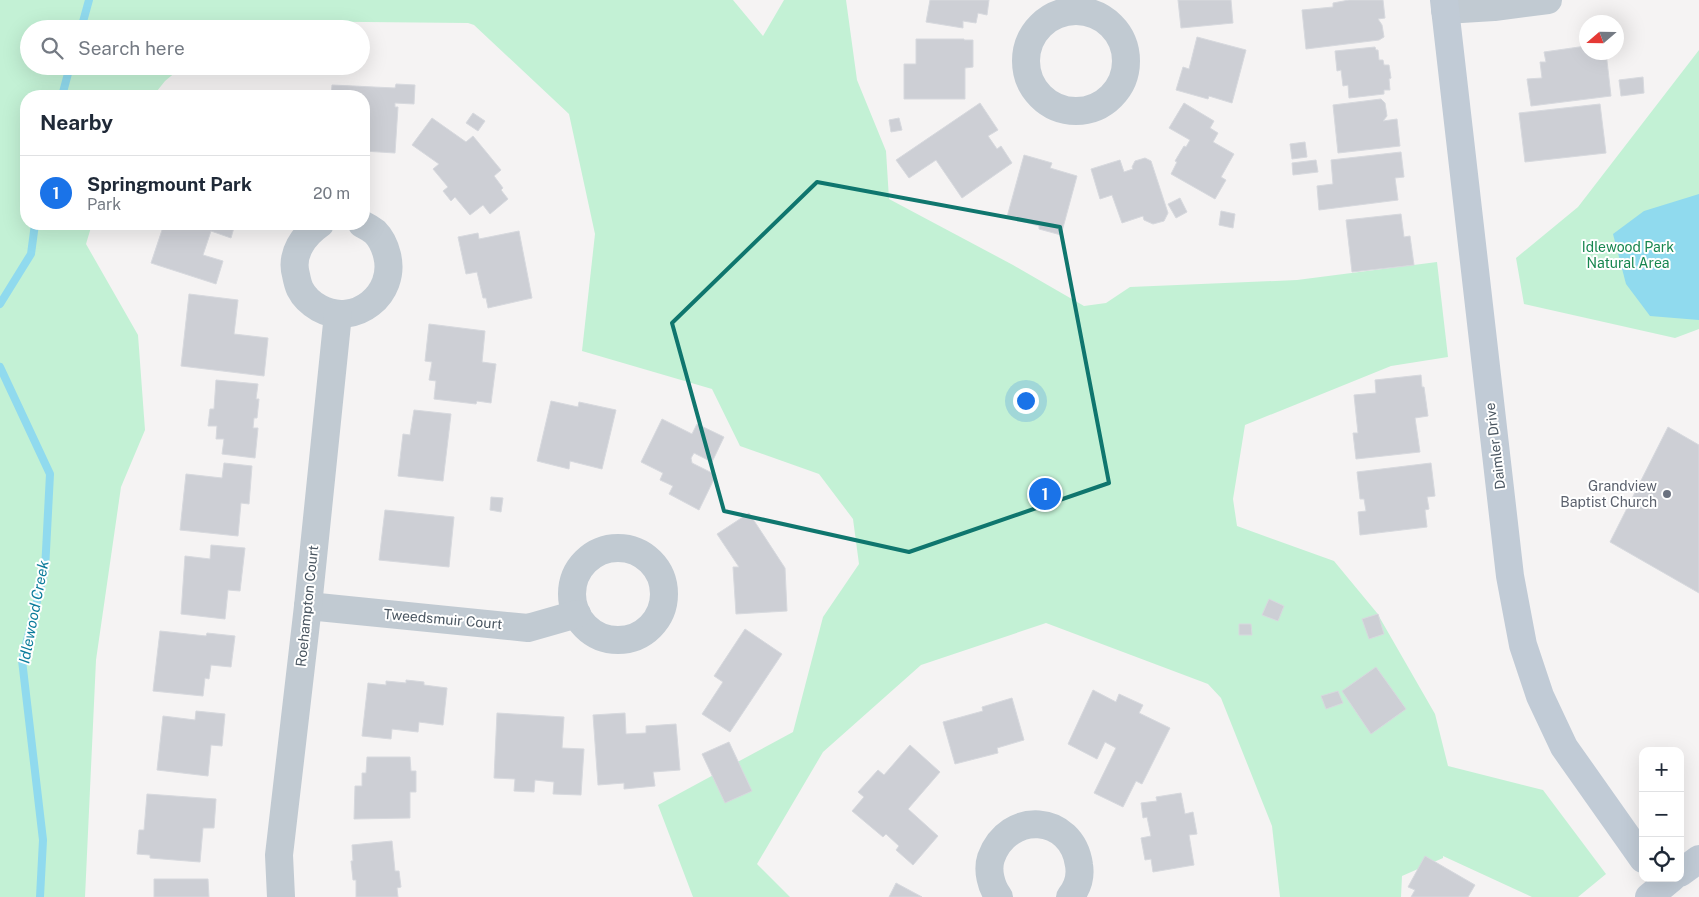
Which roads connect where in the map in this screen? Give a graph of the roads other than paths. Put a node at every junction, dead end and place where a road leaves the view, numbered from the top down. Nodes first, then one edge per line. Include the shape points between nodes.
1 (1548, 0) edge
2 (1445, 5) edge
3 (370, 229) edge
4 (311, 230) edge
5 (338, 314) junction
6 (308, 606) junction
7 (577, 614) dead end
8 (1639, 853) edge
9 (1699, 859) edge
10 (1684, 869) edge
11 (281, 897) edge
12 (999, 897) edge
13 (1070, 897) edge

1 - 2 street via 1494,7
2 - 8 street, Daimler Drive via 1510,576 1523,645 1540,696 1564,748
3 - 5 street via 385,246 390,265 387,282 370,305 355,313
4 - 5 street via 296,251 294,268 301,291 312,304
5 - 6 street, Roehampton Court
6 - 7 street, Tweedsmuir Court via 528,628
6 - 11 street, Roehampton Court via 279,855
9 - 10 street
12 - 13 street via 990,878 990,861 996,846 1006,834 1020,826 1038,824 1053,827 1069,839 1077,852 1080,874 1076,890

